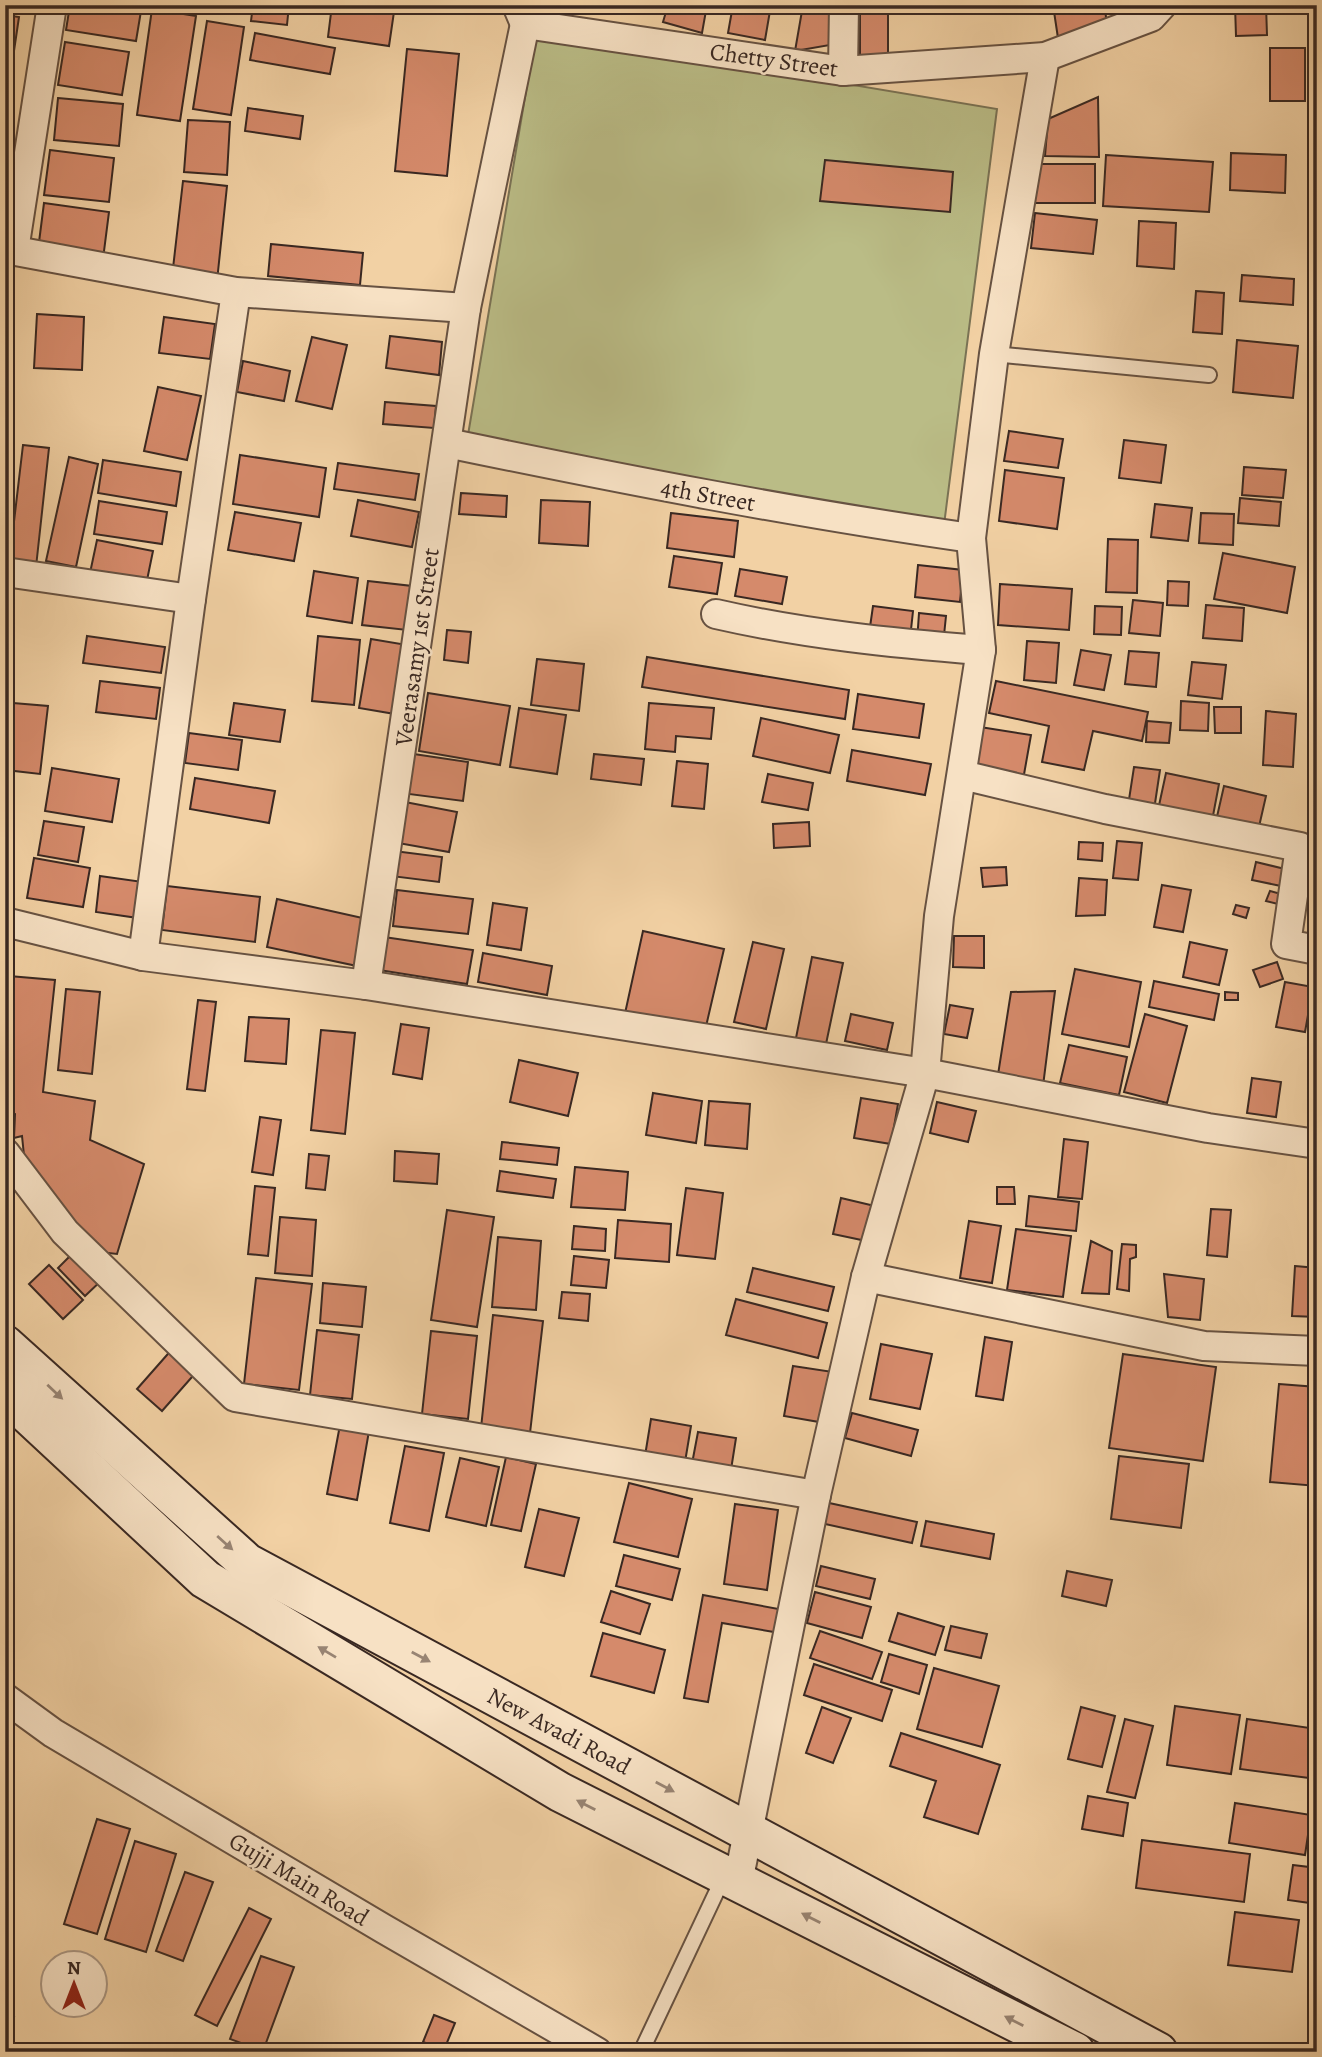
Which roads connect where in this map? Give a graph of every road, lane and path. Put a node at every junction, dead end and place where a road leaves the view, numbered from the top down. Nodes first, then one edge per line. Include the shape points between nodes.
1 (52, 5) edge
2 (844, 5) edge
3 (1162, 5) edge
4 (521, 15) edge
5 (1045, 57) junction
6 (844, 71) junction
7 (10, 250) edge
8 (236, 292) junction
9 (466, 308) junction
10 (994, 354) junction
11 (1209, 375) dead end
12 (447, 443) junction
13 (971, 538) junction
14 (5, 572) edge
15 (191, 599) junction
16 (716, 614) dead end
17 (981, 650) junction
18 (962, 775) junction
19 (5, 922) edge
20 (1317, 950) edge
21 (143, 956) junction
22 (366, 985) junction
23 (925, 1073) junction
24 (1317, 1144) edge
25 (5, 1153) edge
26 (866, 1277) junction
27 (5, 1345) edge
28 (1317, 1351) edge
29 (5, 1393) edge
30 (816, 1495) junction
31 (5, 1698) edge
32 (750, 1833) junction
33 (732, 1878) junction
34 (597, 2052) edge
35 (640, 2052) edge
36 (1075, 2052) edge
37 (1158, 2052) edge

1 - 7 street
2 - 6 street
3 - 5 street, Chetty Street via 1151,17
4 - 6 street, Chetty Street
4 - 9 street, Veerasamy 1st Street
5 - 6 street, Chetty Street
5 - 10 street
7 - 8 street
8 - 9 street
8 - 15 street
9 - 12 street, Veerasamy 1st Street
10 - 11 lane
10 - 13 street
12 - 13 street, 4th Street via 616,478
12 - 22 street, Veerasamy 1st Street
13 - 17 street
14 - 15 street
15 - 21 street
16 - 17 street via 887,643
17 - 18 street
18 - 20 street via 1300,847 1286,944
18 - 23 street via 939,916
19 - 21 street
21 - 22 street
22 - 23 street
23 - 24 street via 1208,1128
23 - 26 street
25 - 30 street via 65,1232 235,1396
26 - 28 street via 1204,1346
26 - 30 street
27 -> 32 main road, New Avadi Road via 247,1563
33 -> 29 main road, New Avadi Road via 561,1792 205,1579
30 - 32 street
31 - 34 street, Gujji Main Road via 53,1733
32 - 33 street
32 - 37 main road, New Avadi Road
33 - 35 lane
36 -> 33 main road, New Avadi Road

